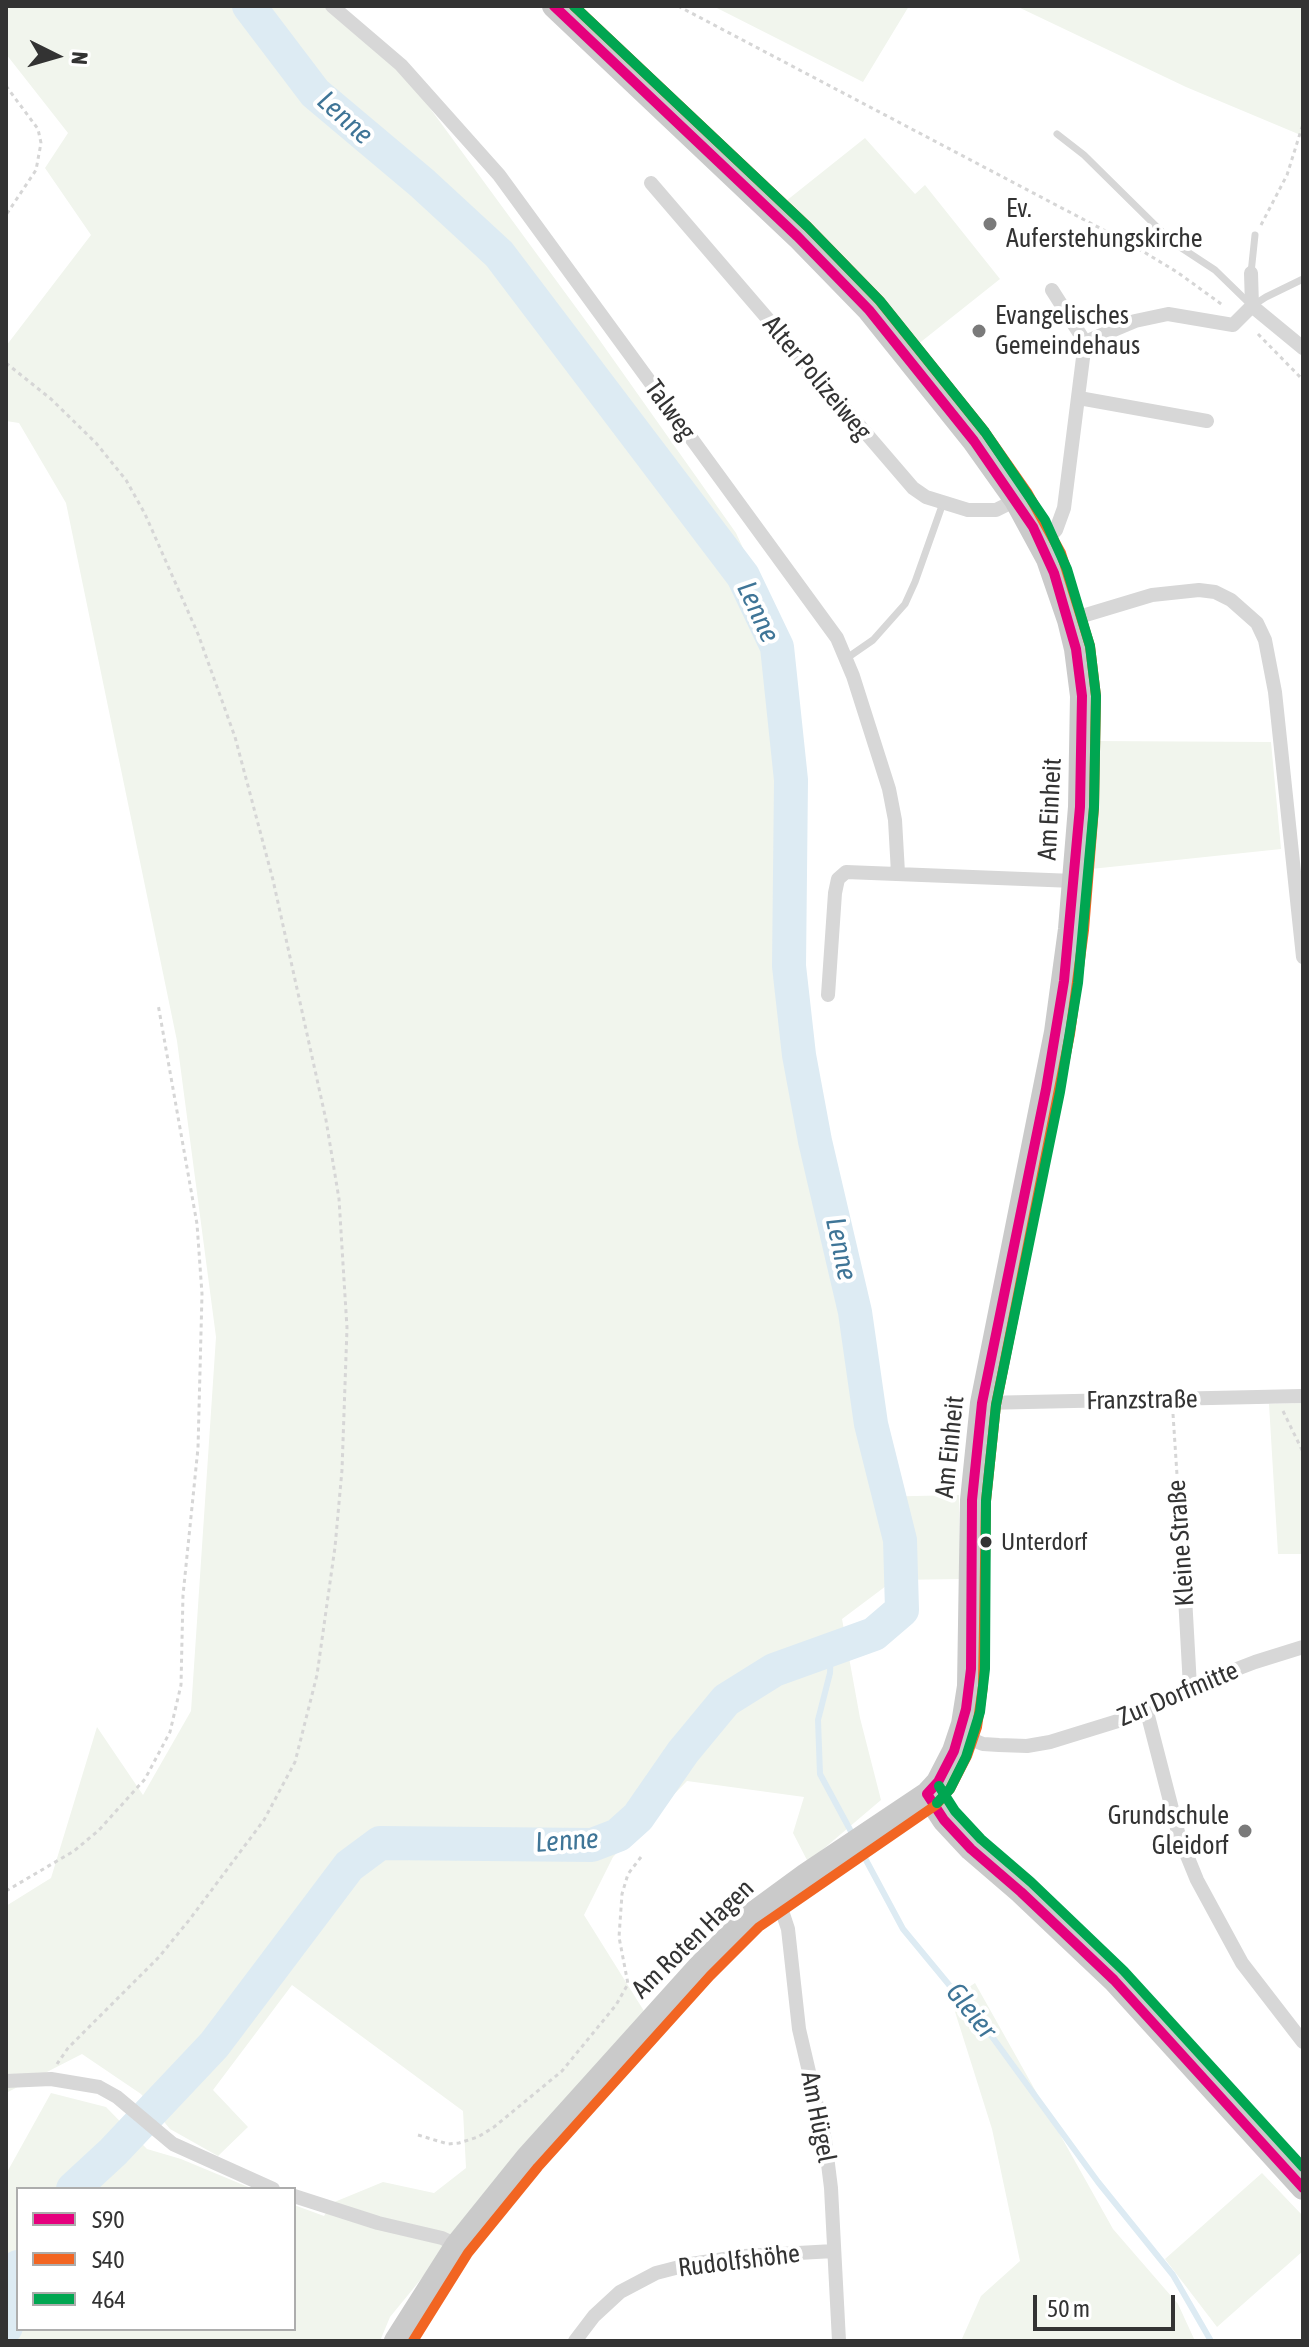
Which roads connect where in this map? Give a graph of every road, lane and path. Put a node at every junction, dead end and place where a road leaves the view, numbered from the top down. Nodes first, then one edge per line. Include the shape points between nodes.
1 (332, 6) edge
2 (554, 6) edge
3 (678, 6) edge
4 (6, 86) edge
5 (1303, 124) edge
6 (1057, 134) dead end
7 (651, 183) dead end
8 (6, 215) edge
9 (1255, 235) joint
10 (1251, 273) joint
11 (1303, 279) edge
12 (1052, 290) dead end
13 (1252, 306) junction
14 (1241, 319) junction
15 (1085, 342) junction
16 (1303, 348) edge
17 (6, 363) edge
18 (1303, 380) edge
19 (1079, 398) junction
20 (1207, 421) dead end
21 (1016, 500) junction
22 (943, 503) junction
23 (1042, 544) junction
24 (1069, 620) junction
25 (847, 658) junction
26 (898, 873) junction
27 (1074, 881) junction
28 (1303, 957) edge
29 (828, 995) dead end
30 (158, 1004) dead end
31 (1303, 1396) edge
32 (1276, 1397) junction
33 (1173, 1399) junction
34 (982, 1403) junction
35 (1303, 1452) edge
36 (1180, 1506) joint
37 (1303, 1647) edge
38 (1190, 1687) junction
39 (1147, 1712) junction
40 (960, 1735) junction
41 (927, 1794) junction
42 (641, 1857) dead end
43 (6, 1891) edge
44 (777, 1896) junction
45 (1303, 2042) edge
46 (51, 2079) junction
47 (6, 2081) edge
48 (418, 2135) dead end
49 (268, 2187) edge
50 (1303, 2188) edge
51 (296, 2197) edge
52 (457, 2245) junction
53 (834, 2251) junction
54 (396, 2341) edge
55 (575, 2341) edge
56 (839, 2341) edge

1 - 25 street, Talweg via 401,65 499,175
2 - 21 main road, Am Einheit via 869,310
3 - 14 path via 1134,246
4 - 8 path via 38,129 41,143 36,170
5 - 9 path via 1287,175
6 - 13 lane
7 - 22 street, Alter Polizeiweg via 879,451 919,493
9 - 10 lane
10 - 13 street
11 - 13 lane
12 - 15 street
13 - 14 street
13 - 16 street
14 - 15 street via 1227,325 1180,315 1154,316
14 - 18 path
15 - 19 street
17 - 46 path via 51,399 126,480 198,634 235,737 326,1120 339,1199 347,1328 335,1547 317,1675 295,1762 264,1820 190,1919 68,2048
19 - 20 street
19 - 23 street via 1064,508 1056,530
21 - 22 street, Alter Polizeiweg via 986,512
21 - 23 main road, Am Einheit
22 - 25 lane via 905,604 873,640
23 - 24 main road, Am Einheit
24 - 27 main road, Am Einheit via 1082,696
24 - 28 street via 1152,595 1199,590 1231,600 1257,623 1275,692
25 - 26 street, Talweg via 893,805
26 - 27 street
26 - 29 street via 851,870 841,875 835,893
27 - 34 main road, Am Einheit via 1049,1074
30 - 43 path via 197,1224 202,1294 198,1448 183,1595 181,1685 170,1732 145,1779 74,1851
31 - 32 street, Franzstraße
32 - 33 street, Franzstraße
32 - 35 path
33 - 34 street, Franzstraße
33 - 36 path, Kleine Straße
34 - 40 main road, Am Einheit via 972,1500 971,1669
36 - 38 street, Kleine Straße
37 - 38 street, Zur Dorfmitte
38 - 39 street, Zur Dorfmitte
39 - 40 street, Zur Dorfmitte via 1037,1745 991,1745
39 - 45 street via 1179,1836 1197,1880 1242,1963
40 - 41 main road, Am Einheit
41 - 44 main road, Am Roten Hagen
41 - 50 main road via 971,1849 1114,1980
42 - 48 path via 622,1894 619,1937 628,1977 616,2005 562,2071 486,2132 448,2144
44 - 52 main road, Am Roten Hagen via 700,1966 527,2158
44 - 53 street, Am Hügel via 788,1929 799,2029 825,2140
46 - 47 street
46 - 49 street via 99,2087 189,2153
51 - 52 street
52 - 54 main road, Am Roten Hagen
53 - 55 street, Rudolfshöhe via 744,2256 656,2273 620,2292
53 - 56 street, Am Hügel

